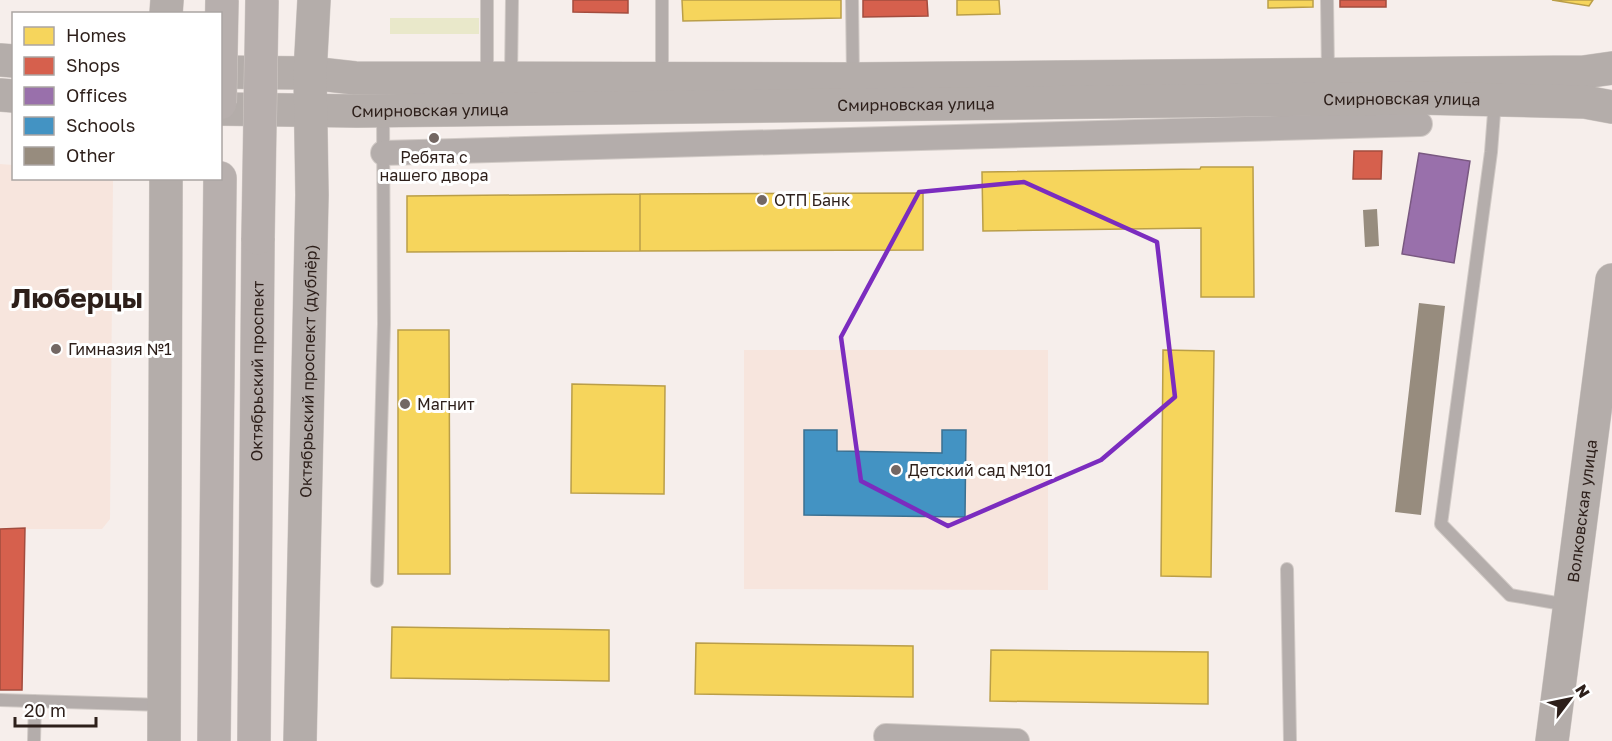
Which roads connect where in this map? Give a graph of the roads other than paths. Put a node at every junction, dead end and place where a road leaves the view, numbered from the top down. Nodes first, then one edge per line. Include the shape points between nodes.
1 (262, 0) edge
2 (314, 0) edge
3 (487, 0) edge
4 (512, 0) edge
5 (662, 0) edge
6 (852, 0) edge
7 (1327, 0) edge
8 (311, 59) junction
9 (1612, 68) edge
10 (222, 72) edge
11 (1612, 73) edge
12 (1328, 74) junction
13 (499, 78) junction
14 (662, 79) junction
15 (853, 79) junction
16 (1495, 99) junction
17 (1612, 105) edge
18 (222, 109) edge
19 (311, 110) junction
20 (383, 110) junction
21 (1420, 124) dead end
22 (383, 153) junction
23 (166, 180) edge
24 (220, 180) edge
25 (1612, 280) edge
26 (1608, 333) edge
27 (1287, 569) dead end
28 (377, 580) dead end
29 (1570, 606) junction
30 (0, 700) edge
31 (35, 701) junction
32 (164, 705) junction
33 (886, 738) edge
34 (34, 741) edge
35 (164, 741) edge
36 (214, 741) edge
37 (254, 741) edge
38 (300, 741) edge
39 (1017, 741) edge
40 (1290, 741) edge
41 (1552, 741) edge

1 - 37 main road, Октябрьский проспект, bridge
2 - 8 main road, Октябрьский проспект (дублёр)
3 - 13 lane
4 - 13 lane
5 - 14 lane
6 - 15 lane
7 - 12 lane
8 - 10 main road, Смирновская улица
8 - 13 main road, Смирновская улица via 430,78
8 - 19 main road, Октябрьский проспект (дублёр)
9 - 12 main road, Смирновская улица via 1584,72
11 - 17 main road via 1608,83
12 - 15 main road, Смирновская улица
13 - 14 main road, Смирновская улица
14 - 15 main road, Смирновская улица
16 - 17 main road, Смирновская улица
16 - 20 main road, Смирновская улица
16 - 29 lane via 1441,524 1510,595
18 - 19 main road, Смирновская улица
19 - 20 main road, Смирновская улица
19 - 38 main road, Октябрьский проспект (дублёр)
20 - 22 lane
21 - 22 street
22 - 28 lane via 384,324
23 - 32 main road
24 - 36 main road
25 - 26 main road, Волковская улица
26 - 29 main road, Волковская улица
27 - 40 lane
29 - 41 main road, Волковская улица
30 - 31 lane
31 - 32 lane
31 - 34 lane
32 - 35 main road
33 - 39 street

